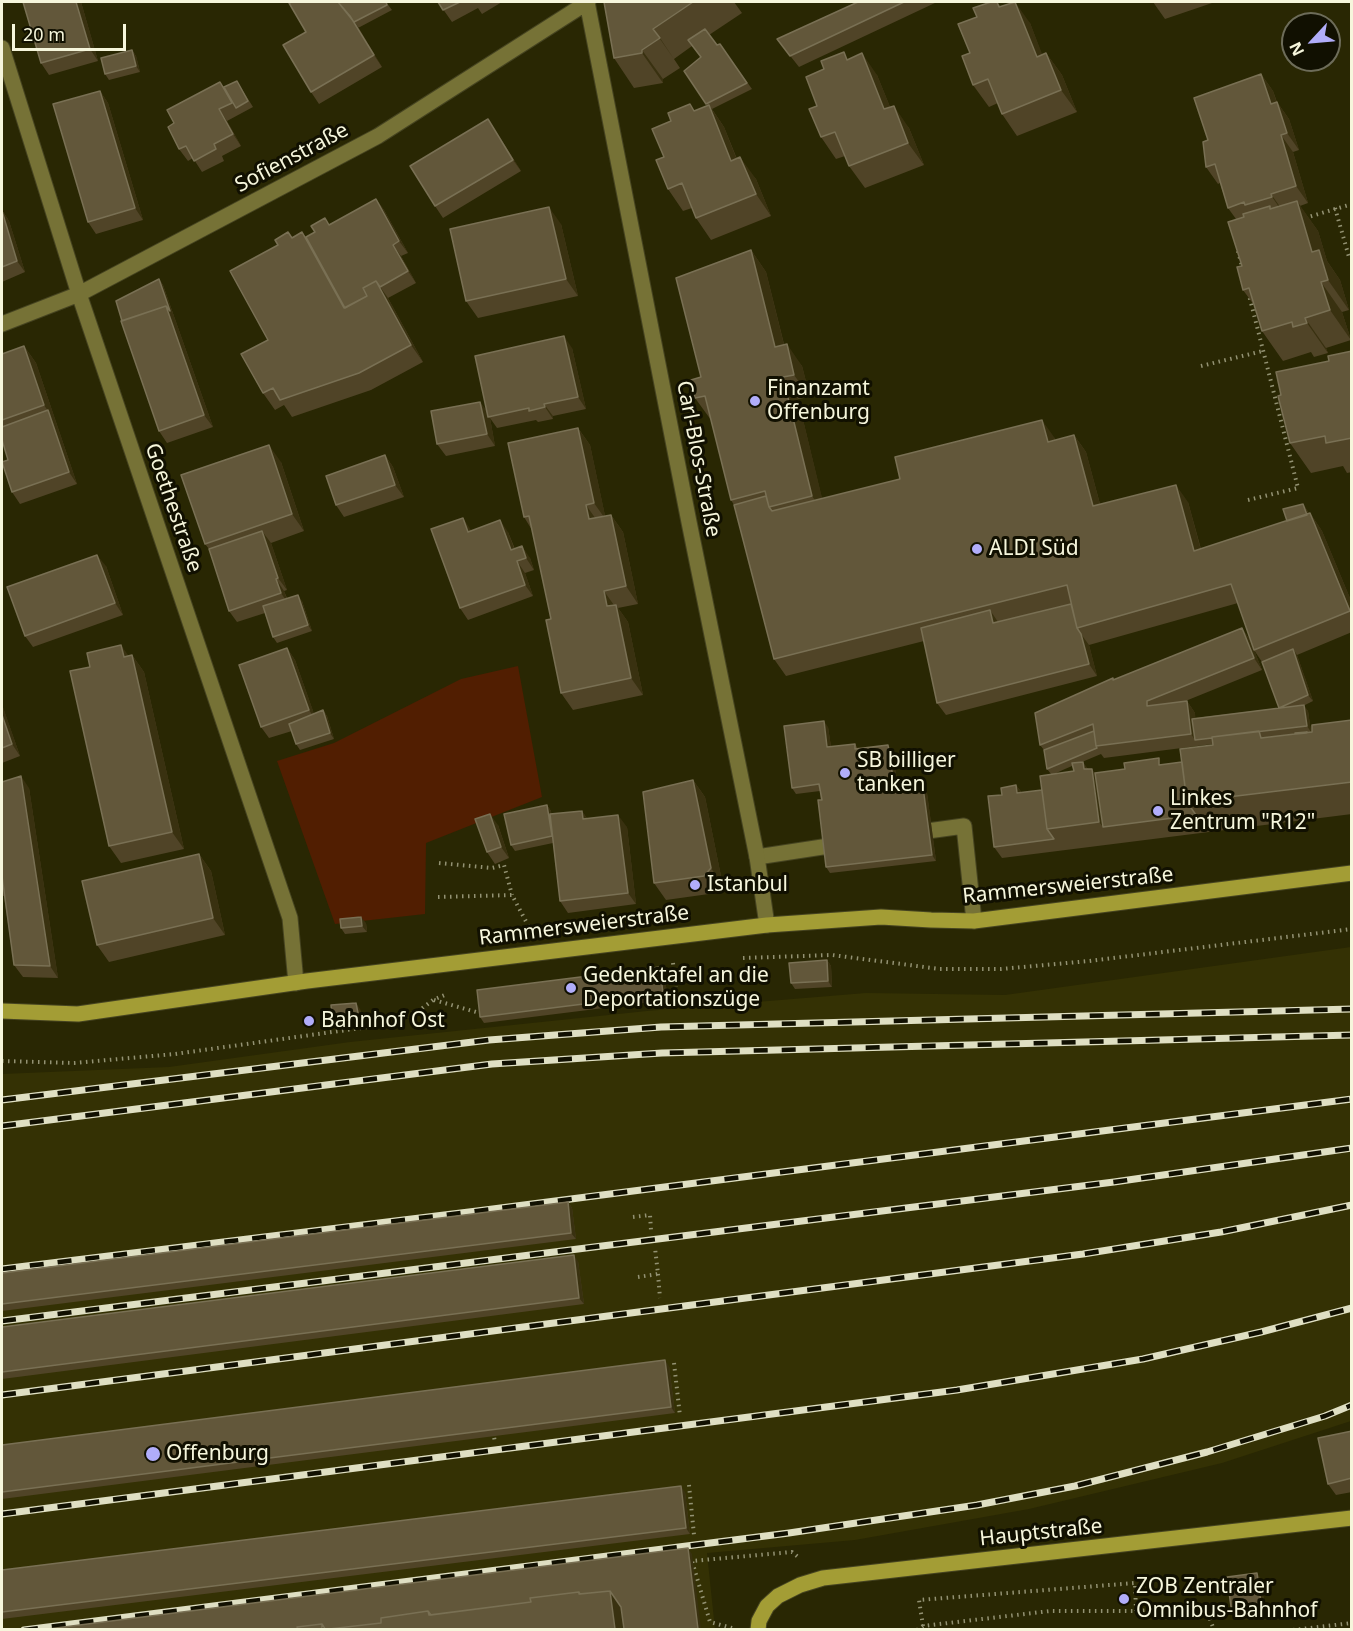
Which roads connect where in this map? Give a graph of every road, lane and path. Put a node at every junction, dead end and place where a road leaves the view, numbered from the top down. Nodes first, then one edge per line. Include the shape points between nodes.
1 (588, 2) edge
2 (2, 48) edge
3 (1352, 204) edge
4 (1335, 208) junction
5 (1302, 219) edge
6 (1235, 242) edge
7 (1352, 257) edge
8 (1244, 275) edge
9 (1246, 286) edge
10 (79, 294) junction
11 (2, 324) edge
12 (1263, 351) junction
13 (1201, 366) dead end
14 (1283, 382) edge
15 (1272, 386) junction
16 (1248, 501) dead end
17 (895, 836) edge
18 (860, 841) edge
19 (757, 857) junction
20 (440, 863) dead end
21 (1352, 873) edge
22 (512, 895) junction
23 (438, 897) dead end
24 (974, 921) junction
25 (767, 925) junction
26 (1352, 929) edge
27 (536, 953) junction
28 (732, 959) dead end
29 (681, 962) dead end
30 (296, 983) junction
31 (676, 987) dead end
32 (458, 991) dead end
33 (433, 1000) junction
34 (2, 1011) edge
35 (476, 1012) edge
36 (2, 1061) edge
37 (633, 1217) dead end
38 (651, 1230) dead end
39 (655, 1248) dead end
40 (658, 1274) junction
41 (639, 1277) dead end
42 (660, 1298) dead end
43 (674, 1363) dead end
44 (677, 1392) junction
45 (669, 1393) edge
46 (680, 1416) dead end
47 (492, 1422) edge
48 (495, 1442) dead end
49 (689, 1485) dead end
50 (692, 1510) junction
51 (683, 1511) edge
52 (1352, 1518) edge
53 (694, 1535) dead end
54 (823, 1578) junction
55 (1136, 1611) junction
56 (1352, 1623) edge
57 (923, 1626) junction
58 (736, 1629) edge
59 (758, 1629) edge
60 (917, 1629) edge
61 (1214, 1629) edge
62 (1293, 1629) edge

1 - 10 street, Sofienstraße via 378,136
1 - 19 street, Carl-Blos-Straße
2 - 10 street, Goethestraße
3 - 4 path
4 - 5 path
4 - 7 path
6 - 8 path
9 - 12 path
10 - 11 street, Sofienstraße
10 - 30 street, Goethestraße via 290,918
12 - 13 path
12 - 15 path
14 - 15 path
15 - 16 path via 1298,488
17 - 24 street via 964,826
18 - 19 street
19 - 25 street, Carl-Blos-Straße
20 - 22 path via 492,868 504,865
21 - 24 street, Rammersweierstraße
22 - 23 path
22 - 27 path via 529,923
24 - 25 street, Rammersweierstraße via 881,916
25 - 27 street, Rammersweierstraße
26 - 28 path via 1001,969 940,969 832,955
27 - 30 street, Rammersweierstraße
29 - 31 path via 673,963
30 - 34 street, Rammersweierstraße via 78,1014
32 - 33 path
33 - 35 path
33 - 36 path via 399,1019 368,1027 175,1054 74,1062
37 - 38 path via 650,1215
39 - 40 path
40 - 41 path
40 - 42 path
43 - 44 path
44 - 45 path
44 - 46 path
47 - 48 path
49 - 50 path
50 - 51 path
50 - 53 path
52 - 54 street, Hauptstraße
54 - 58 path via 792,1552 693,1561 710,1622
54 - 59 street, Hauptstraße via 778,1596 767,1606
55 - 57 path via 1050,1611
55 - 57 path via 1135,1583 919,1600
55 - 61 path via 1198,1607
56 - 62 path
57 - 60 path

